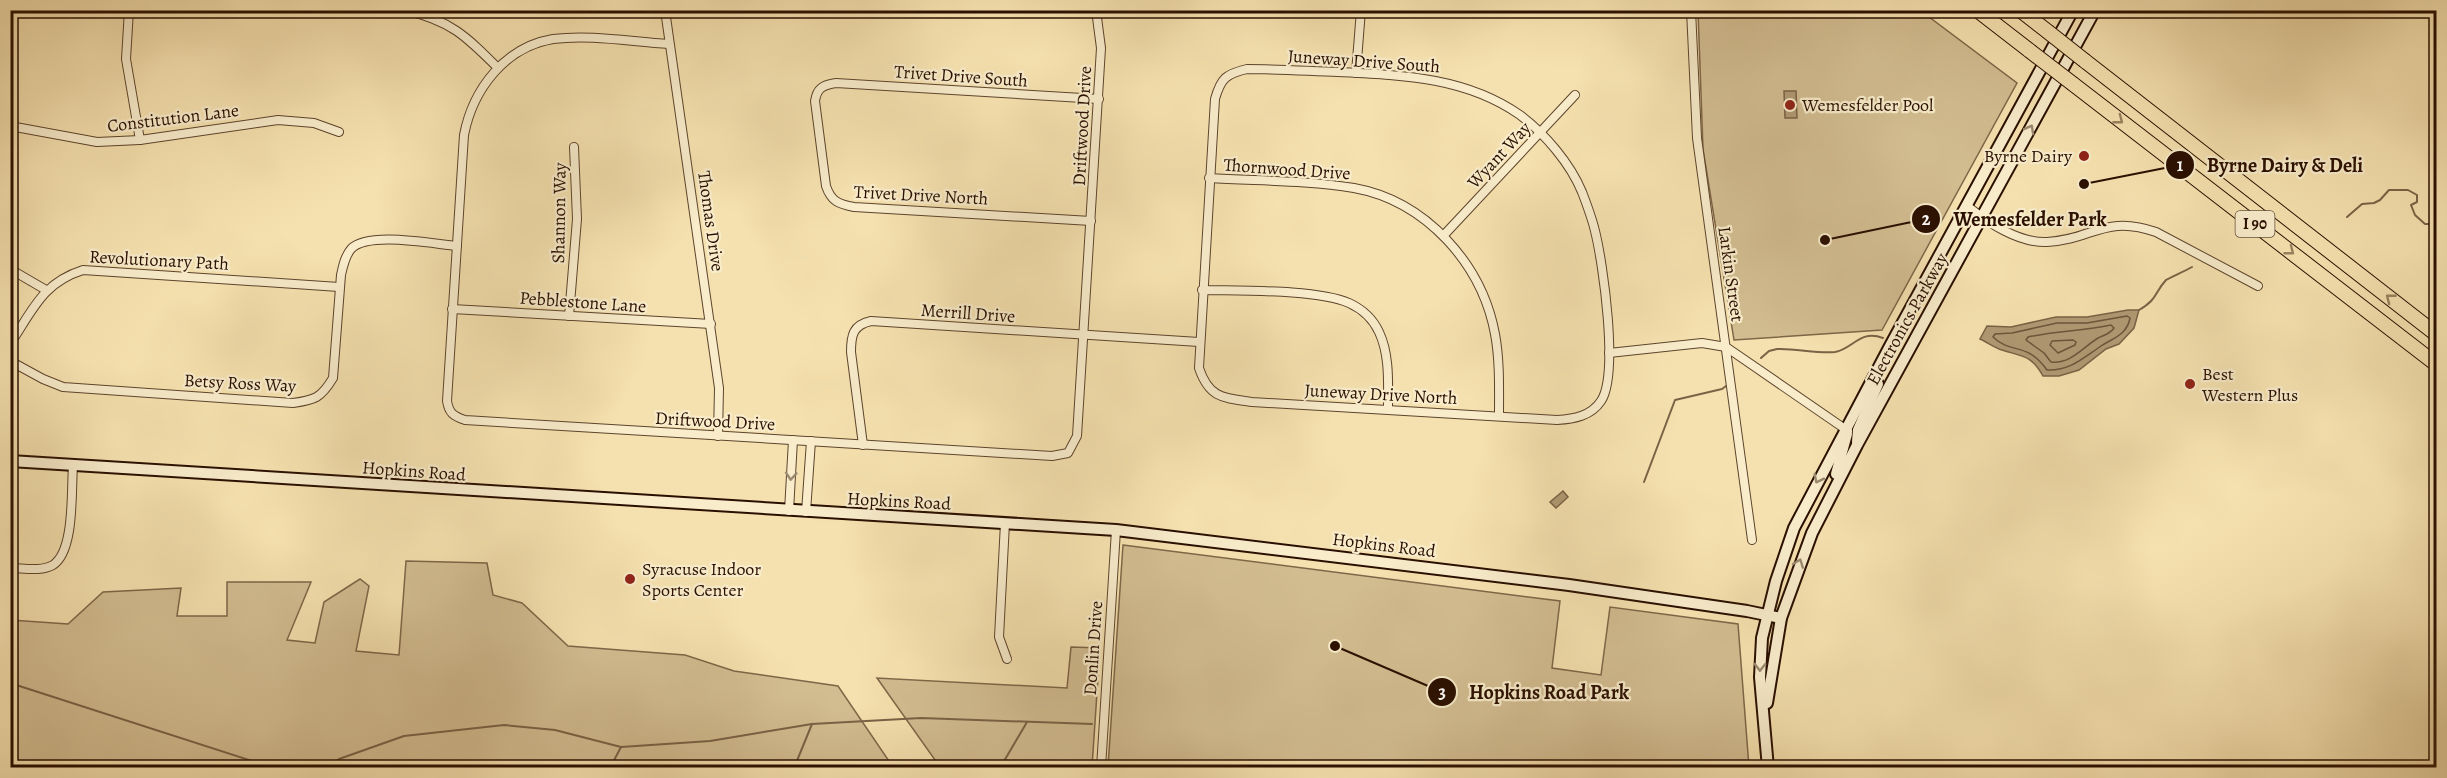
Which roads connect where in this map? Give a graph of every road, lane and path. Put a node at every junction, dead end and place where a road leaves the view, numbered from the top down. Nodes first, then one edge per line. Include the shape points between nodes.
1 (129, 10) edge
2 (404, 10) edge
3 (664, 10) edge
4 (1096, 10) edge
5 (1361, 10) edge
6 (1691, 10) edge
7 (1977, 10) edge
8 (2073, 10) edge
9 (2095, 10) edge
10 (2020, 11) edge
11 (669, 44) junction
12 (498, 68) junction
13 (1356, 73) junction
14 (822, 86) joint
15 (1575, 94) dead end
16 (1099, 99) junction
17 (10, 126) edge
18 (339, 132) dead end
19 (1540, 133) junction
20 (140, 140) junction
21 (574, 147) dead end
22 (1209, 178) junction
23 (1967, 206) junction
24 (1982, 217) junction
25 (1091, 221) junction
26 (1444, 235) junction
27 (457, 246) junction
28 (10, 269) edge
29 (2258, 286) dead end
30 (339, 287) junction
31 (46, 290) junction
32 (1202, 290) junction
33 (452, 309) junction
34 (569, 316) junction
35 (711, 324) junction
36 (2436, 334) edge
37 (1083, 336) junction
38 (1199, 342) junction
39 (10, 344) edge
40 (1725, 347) junction
41 (1609, 353) junction
42 (10, 361) edge
43 (2436, 364) edge
44 (1388, 409) junction
45 (1499, 416) junction
46 (1857, 429) junction
47 (718, 436) junction
48 (793, 440) junction
49 (811, 441) junction
50 (863, 445) junction
51 (10, 461) edge
52 (73, 466) junction
53 (1834, 489) junction
54 (789, 511) junction
55 (806, 512) junction
56 (1005, 523) junction
57 (1116, 530) junction
58 (1752, 540) dead end
59 (10, 568) edge
60 (1767, 615) junction
61 (1781, 618) junction
62 (1007, 659) dead end
63 (1765, 718) junction
64 (1101, 768) edge
65 (1768, 768) edge

1 - 20 street via 126,59
2 - 12 street via 446,23
3 - 11 street, Thomas Drive
4 - 16 street, Driftwood Drive via 1101,48
5 - 13 street
6 - 40 street, Larkin Street via 1697,138
7 -> 43 highway, I 90, bridge
8 - 23 street, Electronics Parkway
24 -> 9 street, Electronics Parkway
36 -> 10 highway, I 90, bridge
11 - 12 street, Driftwood Drive via 553,39 521,51
11 - 35 street, Thomas Drive
12 - 27 street, Driftwood Drive via 486,80 467,121
13 - 19 street, Juneway Drive South via 1422,78 1470,88 1520,116
13 - 22 street, Juneway Drive South via 1263,69 1231,73 1218,86 1215,99
14 - 16 street, Trivet Drive South via 836,83
14 - 25 street, Trivet Drive North via 815,101 826,186 840,204
15 - 19 street, Wyant Way
16 - 25 street, Driftwood Drive
17 - 20 street, Constitution Lane via 97,142
18 - 20 street, Constitution Lane via 314,123 278,120
19 - 26 street, Wyant Way
19 - 41 street, Juneway Drive South via 1576,181 1595,231
21 - 34 street, Shannon Way via 577,219
22 - 26 street, Thornwood Drive via 1357,188 1403,206
22 - 32 street, Juneway Drive South
23 - 24 street
23 - 46 street, Electronics Parkway via 1890,346
24 - 29 street via 2021,237 2039,241 2068,239 2122,224 2140,226
24 - 46 street, Electronics Parkway
25 - 37 street, Driftwood Drive
26 - 45 street, Thornwood Drive via 1468,266 1489,310 1496,334
27 - 30 street, Betsy Ross Way via 366,241 351,249 344,260
27 - 33 street, Driftwood Drive
28 - 31 street
30 - 31 street, Revolutionary Path via 83,270 64,276
30 - 42 street, Betsy Ross Way via 333,378 324,392 312,400 292,403 63,387
31 - 39 street, Revolutionary Path
32 - 38 street, Juneway Drive North
32 - 44 street via 1333,298 1362,310 1379,331 1384,348
33 - 34 street, Pebblestone Lane
33 - 47 street, Driftwood Drive via 447,401 454,416 465,420
34 - 35 street, Pebblestone Lane
35 - 47 street, Thomas Drive via 719,388
37 - 38 street, Merrill Drive
37 - 50 street, Driftwood Drive via 1077,436 1068,453 1052,456
37 - 50 street, Merrill Drive via 862,323 851,338 851,352
38 - 44 street, Juneway Drive North via 1203,379 1209,390 1219,396 1252,402
40 - 41 street via 1702,343
40 - 46 street
40 - 58 street, Larkin Street
41 - 45 street, Juneway Drive North via 1605,392 1593,410 1581,417 1557,420
44 - 45 street, Juneway Drive North
46 - 53 street via 1847,442
46 - 53 street via 1857,445
46 -> 60 street, Electronics Parkway via 1825,467 1794,528
47 - 48 street, Driftwood Drive
48 - 49 street, Driftwood Drive
48 -> 54 street
49 - 50 street, Driftwood Drive
49 - 55 street
51 - 52 street, Hopkins Road
52 - 54 street, Hopkins Road
52 - 59 street via 65,550 53,565 42,569
61 -> 53 street via 1800,561
54 - 55 street, Hopkins Road
55 - 56 street, Hopkins Road
56 - 57 street, Hopkins Road
56 - 62 street via 999,637
57 - 60 street, Hopkins Road via 1559,584
57 - 64 street, Donlin Drive
60 - 61 street, Hopkins Road
60 -> 63 street, Electronics Parkway via 1760,658
61 - 63 street
63 - 65 street

